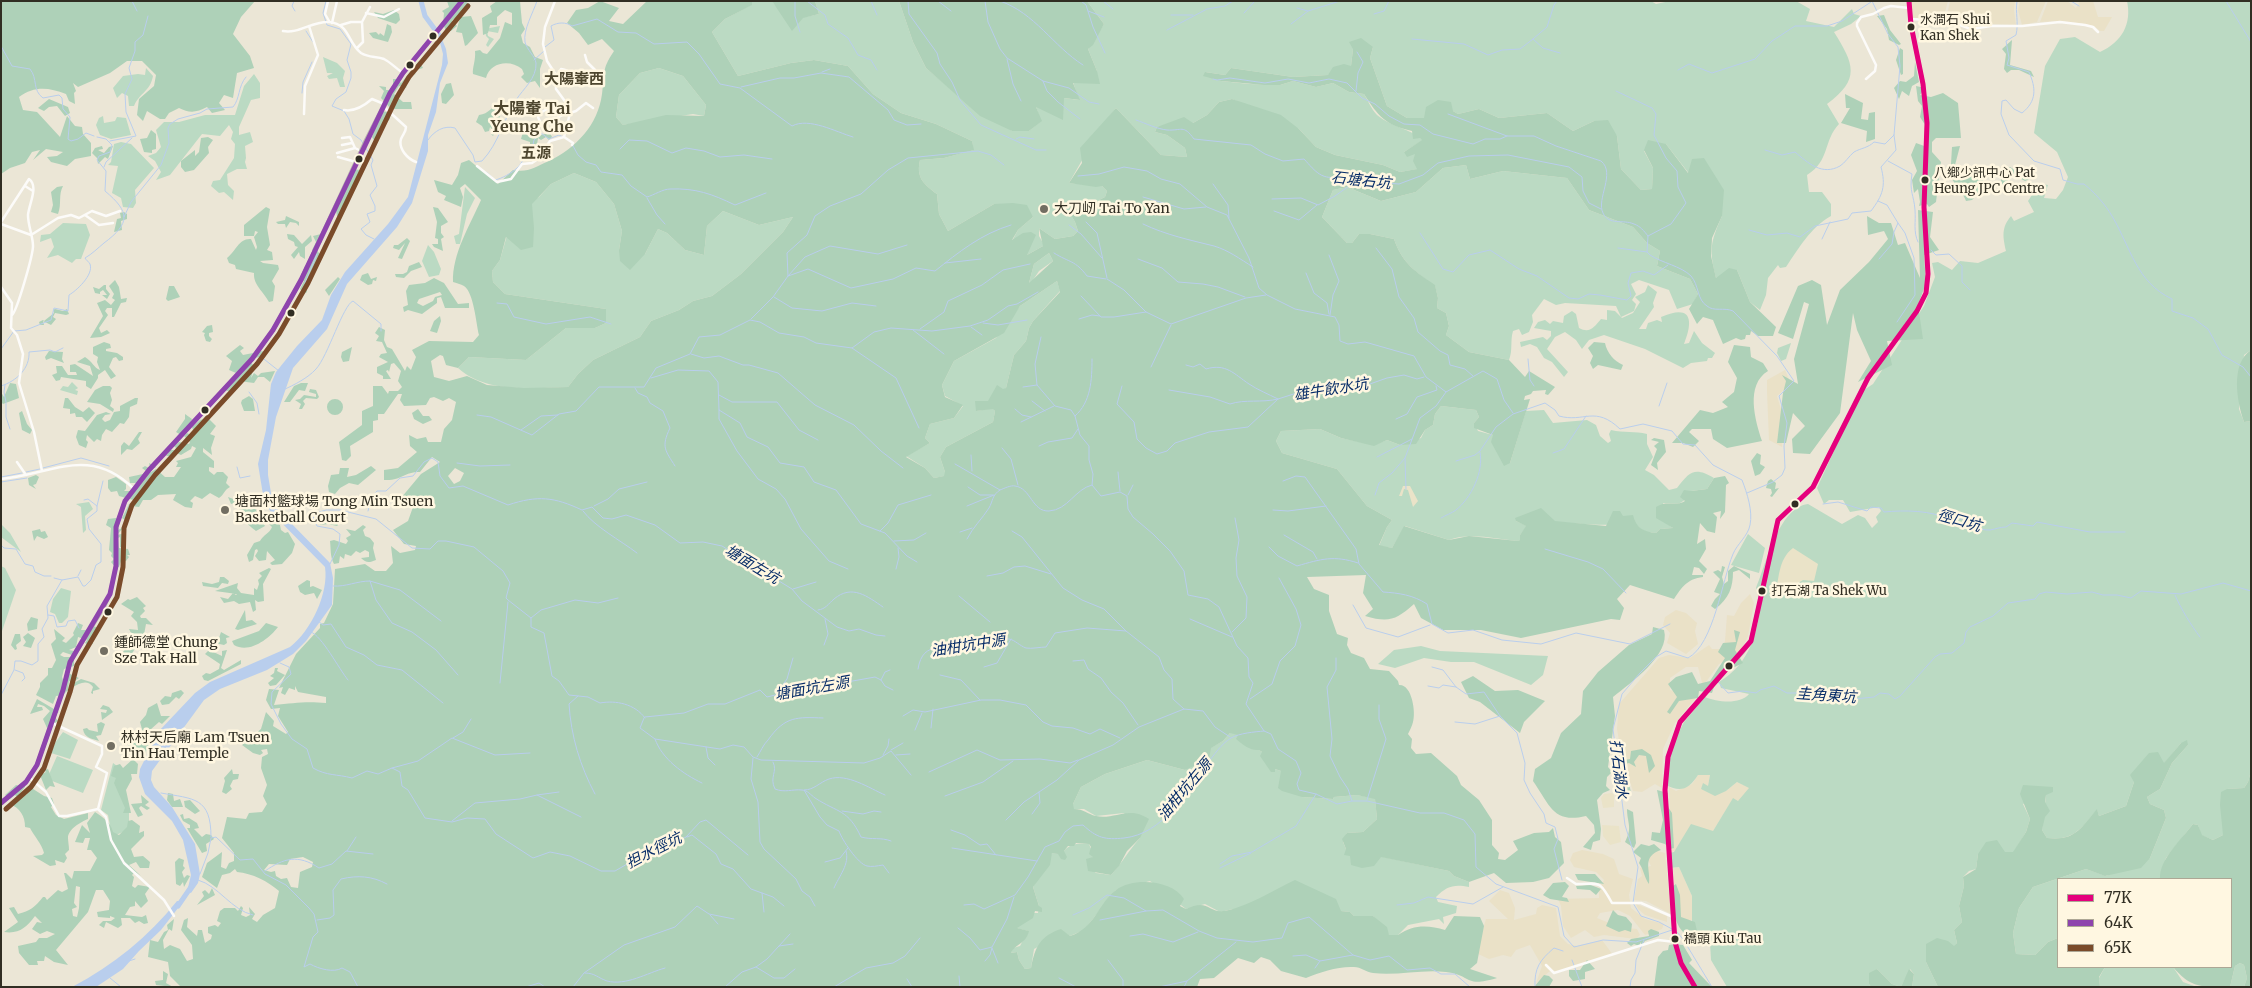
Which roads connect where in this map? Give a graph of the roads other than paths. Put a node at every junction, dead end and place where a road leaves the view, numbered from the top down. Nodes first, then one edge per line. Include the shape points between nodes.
1 (328, 1) edge
2 (337, 1) edge
3 (462, 1) edge
4 (555, 1) edge
5 (1909, 1) edge
6 (370, 7) dead end
7 (1909, 8) junction
8 (399, 9) dead end
9 (366, 13) junction
10 (1910, 19) junction
11 (330, 22) junction
12 (362, 22) junction
13 (341, 25) junction
14 (309, 26) junction
15 (283, 31) dead end
16 (2098, 32) dead end
17 (356, 48) junction
18 (585, 55) dead end
19 (403, 73) junction
20 (556, 78) junction
21 (1866, 79) dead end
22 (383, 105) junction
23 (593, 108) dead end
24 (344, 110) dead end
25 (570, 112) junction
26 (304, 114) dead end
27 (560, 116) junction
28 (564, 137) junction
29 (342, 138) dead end
30 (352, 143) junction
31 (342, 145) dead end
32 (572, 145) dead end
33 (355, 148) junction
34 (361, 150) junction
35 (337, 153) dead end
36 (338, 158) dead end
37 (356, 162) junction
38 (416, 162) dead end
39 (477, 166) dead end
40 (25, 186) junction
41 (33, 191) junction
42 (120, 211) dead end
43 (85, 215) junction
44 (1, 223) edge
45 (113, 224) dead end
46 (31, 235) junction
47 (1, 287) edge
48 (12, 315) junction
49 (17, 462) dead end
50 (42, 471) junction
51 (26, 475) junction
52 (1, 479) edge
53 (134, 488) junction
54 (52, 723) junction
55 (29, 778) junction
56 (1, 803) edge
57 (98, 809) junction
58 (1566, 878) dead end
59 (174, 916) dead end
60 (1674, 916) junction
61 (1675, 940) junction
62 (1546, 965) dead end
63 (1695, 987) edge

1 - 11 street via 325,16
2 - 11 street
3 - 19 main road
4 - 20 street via 543,44 545,57
5 - 7 main road
6 - 9 street
7 - 10 main road
7 - 21 street via 1888,6 1861,17 1857,22 1856,26 1876,65 1875,71
8 - 9 street via 384,17
9 - 12 street
10 - 16 street via 1949,21 1971,29 2060,22 2085,25
10 - 60 main road via 1927,122 1924,207 1927,290 1917,311 1868,378 1813,487 1778,520 1748,646 1687,713 1674,736 1664,784
11 - 13 street
11 - 14 street
12 - 13 street
12 - 17 street via 363,42
13 - 17 street
14 - 15 street via 295,32
14 - 26 street via 318,55 305,86
17 - 19 street via 370,57 384,59
18 - 20 street via 595,70 585,80 564,69
19 - 22 main road
20 - 25 street via 556,89
22 - 24 street via 372,100 361,107
22 - 34 main road
22 - 38 street via 406,127 401,144 408,159
23 - 25 street via 586,103
25 - 27 street
25 - 28 street
27 - 27 street via 556,108 551,107 538,118 544,125
28 - 32 street
28 - 39 street via 550,141 538,159 522,164 512,179 497,182
29 - 30 street via 350,137
30 - 31 street
30 - 33 street
33 - 34 street
33 - 35 street
34 - 37 main road
36 - 37 street
37 - 53 main road via 301,280 273,330 252,359
40 - 41 street
40 - 41 street via 31,180
40 - 44 street
41 - 46 street via 28,214
42 - 43 street via 107,216 92,211
43 - 45 street via 99,225
43 - 46 street via 58,218
44 - 46 street
46 - 48 street via 33,248 28,274
47 - 48 street via 12,302
48 - 50 street via 12,329 24,356 20,385
49 - 51 street
50 - 51 street
50 - 53 street via 70,464 92,465 109,470
51 - 52 street
53 - 54 main road via 118,517 116,566 110,594 70,662
54 - 55 main road
54 - 57 street via 102,746 96,767 107,773
55 - 56 main road
55 - 57 street via 46,792 59,816
57 - 59 street via 106,817 111,840 124,863 165,902
58 - 60 street via 1576,884 1590,882 1601,886 1612,903 1636,903
60 - 61 main road
61 - 62 street via 1658,940 1554,973
61 - 63 main road via 1681,963

